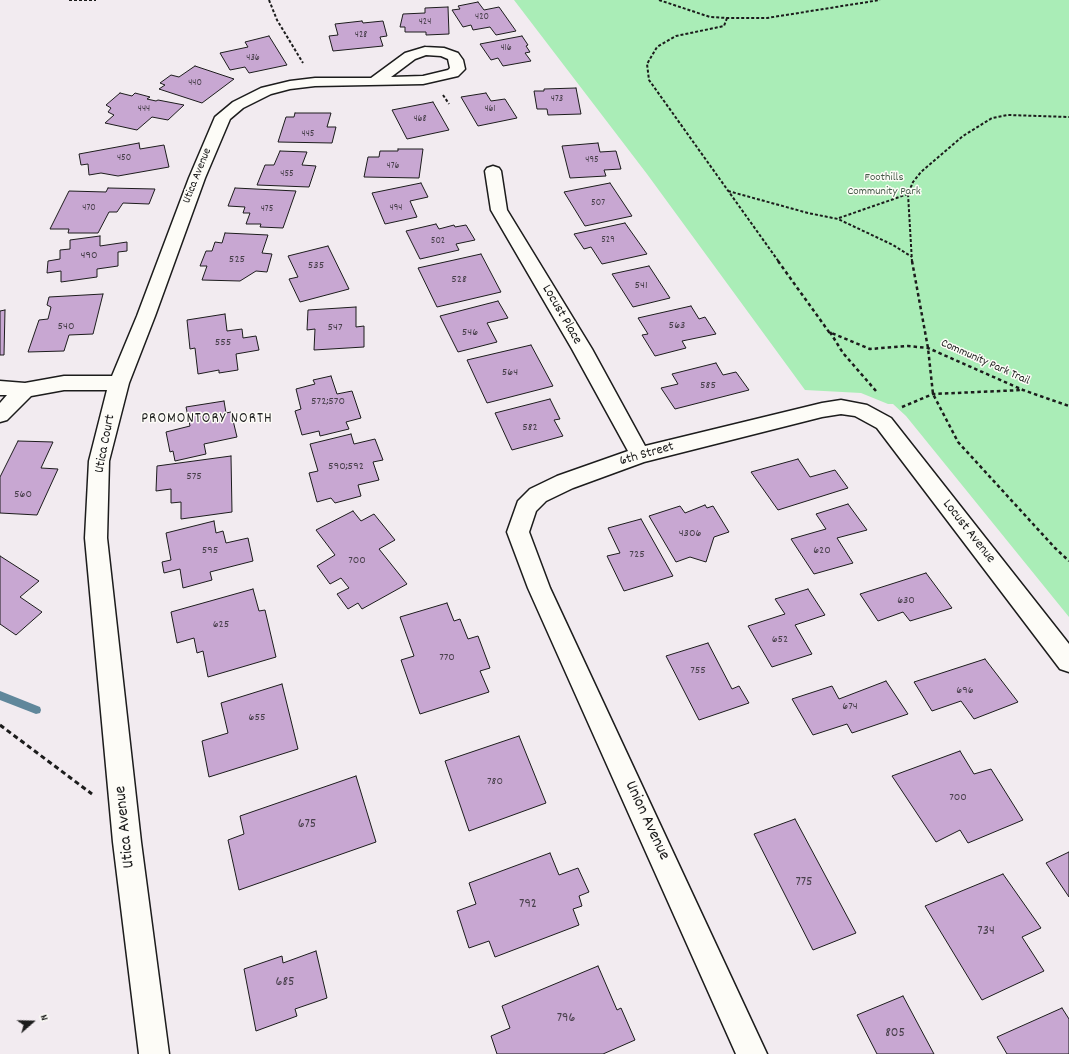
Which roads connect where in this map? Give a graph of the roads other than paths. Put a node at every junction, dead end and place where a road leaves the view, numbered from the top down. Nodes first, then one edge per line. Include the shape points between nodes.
1 (374, 82) junction
2 (493, 171) dead end
3 (119, 384) junction
4 (0, 388) edge
5 (25, 390) junction
6 (860, 410) joint
7 (0, 415) edge
8 (640, 455) junction
9 (540, 588) joint
10 (103, 600) joint
11 (1069, 662) edge
12 (154, 1054) edge
13 (752, 1054) edge

1 - 1 street, Utica Avenue via 423,80 453,73 458,69 453,56 444,52 425,51 410,56
1 - 3 street, Utica Avenue via 315,82 290,85 266,91 238,105 223,117 197,178
2 - 8 street, Locust Place via 499,210 582,349
3 - 5 street via 64,383
3 - 10 street, Utica Court via 99,461 96,538
4 - 5 street
5 - 7 street
6 - 8 street, 6th Street via 841,407 822,410
6 - 11 street, Locust Avenue via 889,417
8 - 9 street, 6th Street via 565,482 538,495 526,507 518,532
9 - 13 street, Union Avenue
10 - 12 street, Utica Avenue via 122,797

